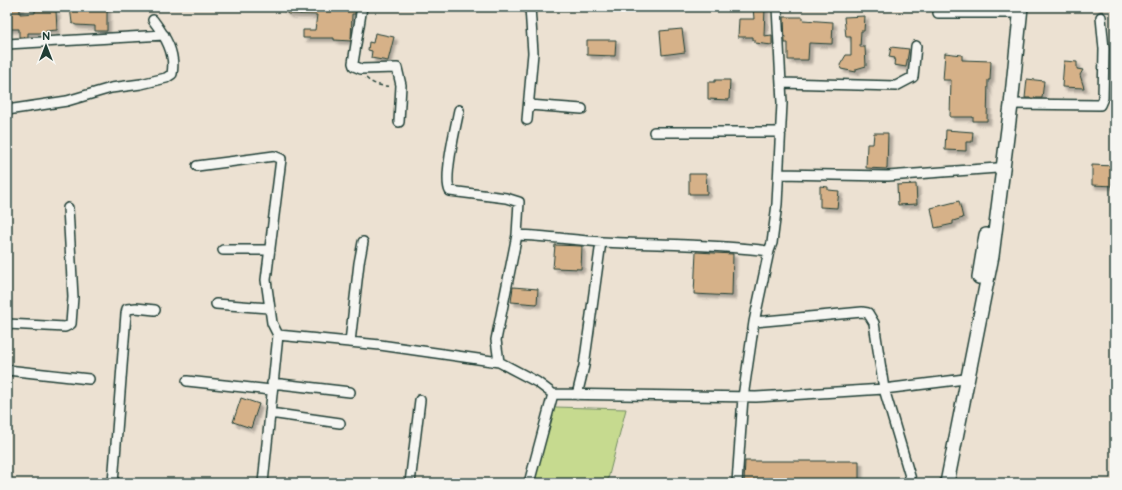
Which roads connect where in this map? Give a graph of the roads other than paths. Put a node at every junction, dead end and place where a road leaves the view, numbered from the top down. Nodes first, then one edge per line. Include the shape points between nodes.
1 (362, 7) edge
2 (530, 7) edge
3 (777, 7) edge
4 (1016, 9) edge
5 (938, 13) dead end
6 (1101, 17) dead end
7 (153, 20) dead end
8 (164, 35) junction
9 (7, 44) edge
10 (916, 46) dead end
11 (781, 83) junction
12 (1011, 104) junction
13 (529, 105) junction
14 (582, 109) dead end
15 (7, 110) edge
16 (459, 110) dead end
17 (527, 120) dead end
18 (399, 122) dead end
19 (654, 132) dead end
20 (781, 132) junction
21 (197, 166) dead end
22 (997, 168) junction
23 (779, 174) junction
24 (68, 208) dead end
25 (517, 235) junction
26 (363, 242) dead end
27 (601, 242) junction
28 (223, 250) dead end
29 (270, 250) junction
30 (769, 251) junction
31 (216, 304) dead end
32 (270, 308) junction
33 (155, 310) dead end
34 (754, 322) junction
35 (7, 324) edge
36 (278, 335) junction
37 (350, 342) junction
38 (499, 362) junction
39 (7, 370) edge
40 (89, 379) dead end
41 (965, 379) junction
42 (187, 381) dead end
43 (272, 386) junction
44 (884, 388) junction
45 (350, 392) dead end
46 (553, 394) junction
47 (576, 395) junction
48 (743, 396) junction
49 (420, 400) dead end
50 (270, 413) junction
51 (340, 423) dead end
52 (113, 483) edge
53 (262, 483) edge
54 (410, 483) edge
55 (528, 483) edge
56 (737, 483) edge
57 (912, 483) edge
58 (941, 483) edge
59 (947, 483) edge

1 - 18 street via 353,63 356,68 397,68 401,85
2 - 13 street via 533,53
3 - 11 street
4 - 5 street
4 - 12 street
4 - 22 street
6 - 12 street via 1104,63 1103,98 1100,105
7 - 8 street
8 - 9 street
8 - 15 street via 173,60 172,74 166,78 111,88 67,101
10 - 11 street via 913,77 896,86
11 - 20 street
12 - 59 street via 992,256
13 - 14 street
13 - 17 street
16 - 25 street via 448,172 448,188 453,192 517,200
19 - 20 street
20 - 23 street
21 - 29 street via 274,156 282,160
22 - 23 street via 888,176
22 - 41 street
23 - 30 street via 775,227
24 - 35 street via 73,297 71,324 65,327
25 - 27 street
25 - 38 street via 496,340
26 - 37 street
27 - 30 street via 727,246
27 - 47 street via 584,366
28 - 29 street
29 - 32 street via 266,280
30 - 34 street
31 - 32 street
32 - 36 street via 272,323
33 - 52 street via 127,309
34 - 44 street via 868,313 874,323
34 - 48 street
36 - 37 street
36 - 43 street
37 - 38 street via 441,352
38 - 46 street via 537,382
39 - 40 street
41 - 44 street
41 - 58 street
42 - 43 street
43 - 45 street
43 - 50 street
44 - 48 street
44 - 57 street
46 - 47 street
46 - 55 street
47 - 48 street
48 - 56 street
49 - 54 street
50 - 51 street
50 - 53 street

